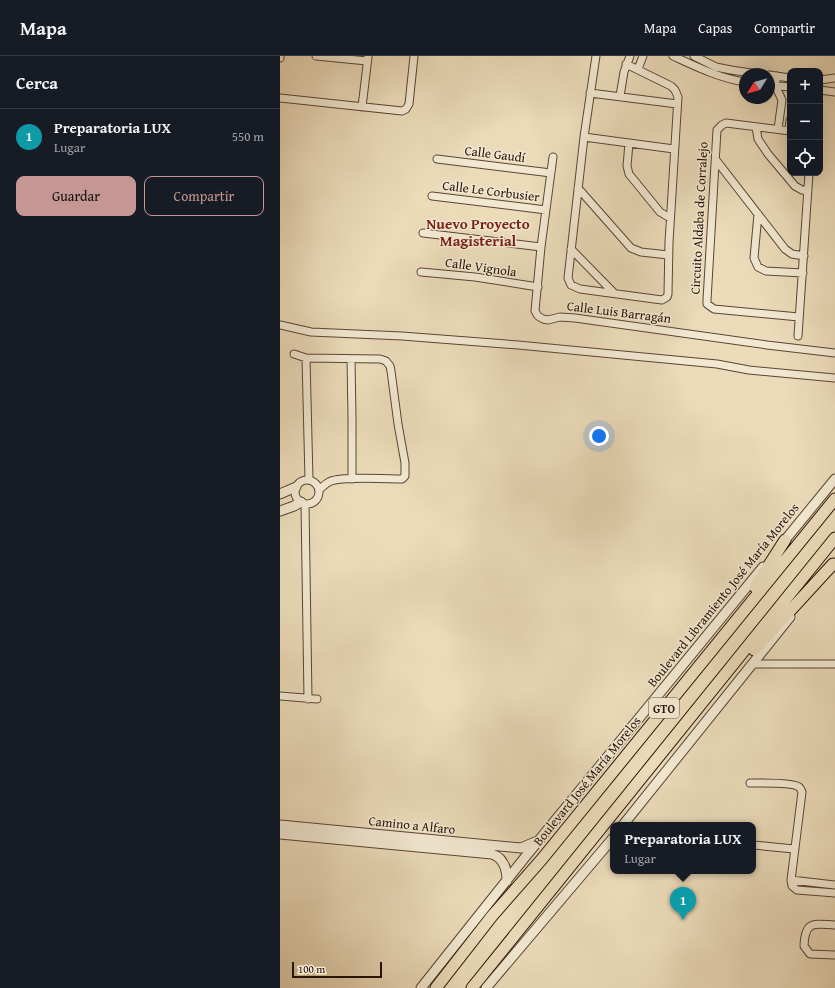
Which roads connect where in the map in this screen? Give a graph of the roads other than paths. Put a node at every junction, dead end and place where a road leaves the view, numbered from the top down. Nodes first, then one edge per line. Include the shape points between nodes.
1 (316, 56) edge
2 (414, 56) edge
3 (596, 56) edge
4 (630, 56) edge
5 (643, 56) edge
6 (674, 56) edge
7 (694, 56) edge
8 (368, 58) edge
9 (626, 64) junction
10 (638, 69) junction
11 (739, 71) edge
12 (775, 76) edge
13 (787, 78) edge
14 (835, 78) edge
15 (823, 80) edge
16 (739, 81) edge
17 (775, 85) edge
18 (787, 87) edge
19 (775, 88) edge
20 (823, 90) edge
21 (835, 92) edge
22 (590, 93) junction
23 (620, 96) junction
24 (280, 98) edge
25 (786, 101) edge
26 (677, 104) junction
27 (362, 107) junction
28 (756, 127) junction
29 (778, 129) junction
30 (787, 130) edge
31 (584, 137) junction
32 (629, 143) junction
33 (674, 149) junction
34 (553, 157) dead end
35 (437, 159) dead end
36 (716, 160) junction
37 (551, 173) junction
38 (809, 176) edge
39 (578, 188) junction
40 (808, 191) junction
41 (432, 196) dead end
42 (546, 210) junction
43 (758, 214) junction
44 (670, 218) junction
45 (423, 233) dead end
46 (541, 247) junction
47 (571, 249) junction
48 (668, 255) junction
49 (804, 256) junction
50 (421, 272) dead end
51 (803, 273) junction
52 (538, 287) junction
53 (614, 293) junction
54 (799, 317) junction
55 (280, 325) edge
56 (798, 336) dead end
57 (835, 353) edge
58 (294, 354) dead end
59 (306, 358) junction
60 (351, 359) junction
61 (835, 378) edge
62 (352, 479) junction
63 (835, 479) edge
64 (309, 480) junction
65 (296, 487) junction
66 (319, 490) junction
67 (280, 494) edge
68 (835, 499) edge
69 (303, 503) junction
70 (280, 511) edge
71 (835, 538) edge
72 (785, 540) junction
73 (834, 563) edge
74 (728, 630) junction
75 (753, 664) junction
76 (835, 664) edge
77 (725, 675) junction
78 (280, 696) edge
79 (308, 699) junction
80 (317, 699) dead end
81 (750, 783) dead end
82 (625, 822) edge
83 (280, 825) edge
84 (280, 834) edge
85 (340, 835) junction
86 (540, 839) junction
87 (610, 842) edge
88 (756, 845) edge
89 (794, 849) junction
90 (791, 880) junction
91 (507, 881) junction
92 (835, 884) edge
93 (835, 893) edge
94 (492, 916) junction
95 (835, 925) edge
96 (835, 955) edge
97 (476, 987) edge
98 (421, 988) edge
99 (428, 988) edge
100 (436, 988) edge
101 (486, 988) edge

1 - 8 street
2 - 27 street via 409,104 406,109 402,111
3 - 22 street
4 - 9 street
5 - 10 street
6 - 16 street via 712,74
7 - 11 street via 716,67
8 - 27 street
9 - 10 street
9 - 23 street
10 - 26 street via 671,86 677,94
12 - 13 street
14 - 15 street
17 - 18 street
19 - 25 street
20 - 21 street
22 - 23 street
22 - 31 street
23 - 26 street
24 - 27 street
25 - 29 street
26 - 33 street
28 - 29 street, Circuito Aldaba de Corralejo
28 - 36 street, Circuito Aldaba de Corralejo via 726,123 719,127 716,133
28 - 40 street via 758,139 768,154 795,186
29 - 30 street, Circuito Aldaba de Corralejo
31 - 32 street
31 - 39 street
32 - 33 street
32 - 44 street via 629,174 660,212
33 - 44 street
34 - 37 street, Calle Luis Barragán
35 - 37 street, Calle Gaudí
36 - 43 street
36 - 54 street, Circuito Aldaba de Corralejo via 707,304 714,309
37 - 42 street, Calle Luis Barragán
38 - 40 street
39 - 47 street
39 - 48 street via 631,248 641,252
40 - 49 street
41 - 42 street, Calle Le Corbusier
42 - 46 street, Calle Luis Barragán
43 - 49 street via 788,251
43 - 51 street via 754,258 758,266 766,271
44 - 48 street
45 - 46 street
46 - 52 street, Calle Luis Barragán
47 - 53 street
47 - 53 street via 568,278 571,285 580,289
48 - 53 street via 667,297 662,300
49 - 51 street
50 - 52 street, Calle Vignola
51 - 54 street
52 - 57 street, Calle Luis Barragán via 535,311 543,319 575,318
54 - 56 street
55 - 61 street via 310,332 518,345
58 - 59 street
59 - 60 street
59 - 64 street
60 - 62 street
60 - 62 street via 380,359 390,366 406,474 402,479
62 - 66 street via 333,480
63 - 72 street, Boulevard Libramiento José María Morelos
64 - 65 street via 301,481
64 - 66 street via 316,483
65 - 67 street
65 - 69 street via 295,495
66 - 69 street via 316,500
68 - 74 main road, Boulevard José María Morelos / GTO
69 - 70 street
69 - 79 street
71 - 77 main road, GTO
72 - 74 main road
72 - 86 street, Boulevard Libramiento José María Morelos
73 - 75 street
73 - 77 main road via 743,661
74 - 94 main road, Boulevard José María Morelos / GTO via 542,859
75 - 76 street
75 - 82 street
77 - 97 main road, GTO via 512,938
78 - 79 street
79 - 80 street
81 - 89 street via 795,785 801,789
83 - 85 street, Camino a Alfaro
84 - 85 street, Camino a Alfaro
85 - 86 street, Camino a Alfaro via 521,848
85 - 91 street, Camino a Alfaro via 492,854 505,865
86 - 91 street, Boulevard Libramiento José María Morelos
87 - 101 street
88 - 89 street
89 - 90 street
90 - 92 street
90 - 93 street via 792,886 798,890
91 - 98 street, Boulevard Libramiento José María Morelos
94 - 99 main road
94 - 100 main road, Boulevard José María Morelos / GTO
95 - 96 street via 810,925 807,928 804,946 810,954

